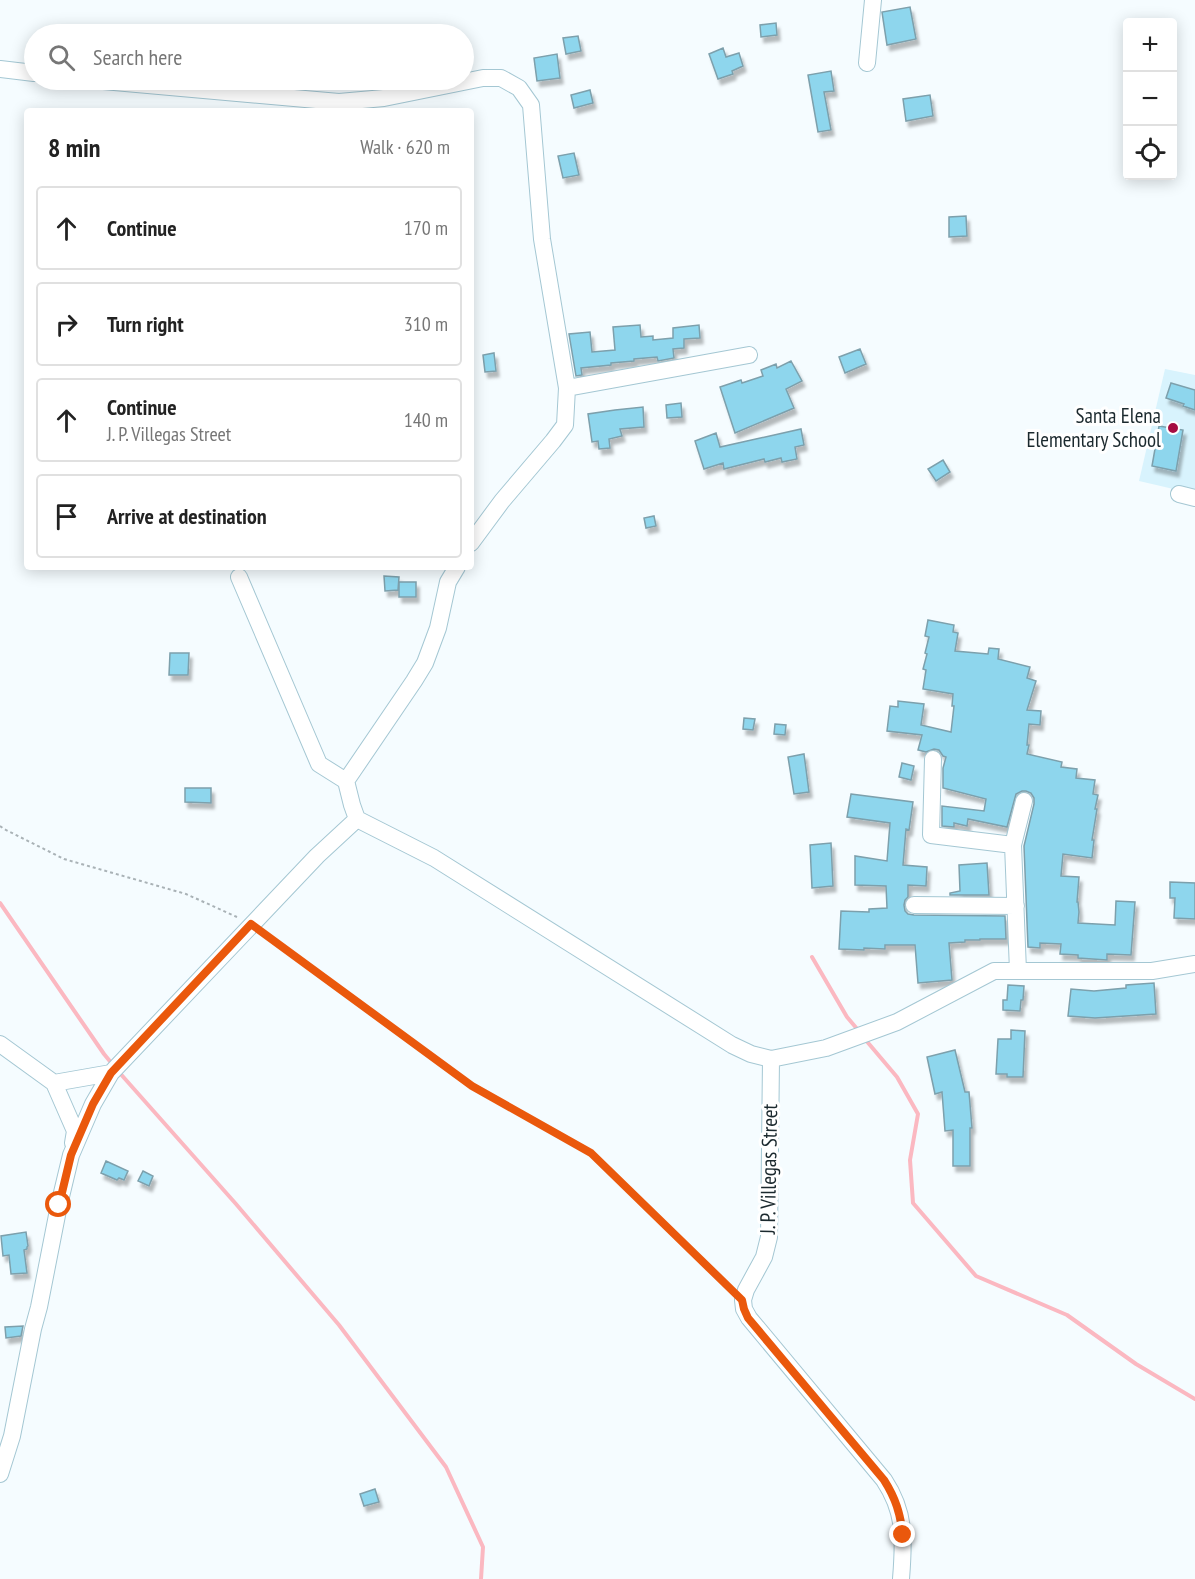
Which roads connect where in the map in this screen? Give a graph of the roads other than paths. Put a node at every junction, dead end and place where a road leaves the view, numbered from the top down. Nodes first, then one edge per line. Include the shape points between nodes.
1 (873, 0) edge
2 (867, 63) dead end
3 (0, 69) edge
4 (24, 72) edge
5 (474, 80) edge
6 (204, 90) edge
7 (424, 90) edge
8 (749, 355) dead end
9 (567, 388) junction
10 (474, 539) edge
11 (455, 570) edge
12 (239, 577) dead end
13 (933, 759) dead end
14 (346, 781) junction
15 (1024, 801) dead end
16 (357, 819) junction
17 (1013, 845) junction
18 (914, 905) dead end
19 (1016, 906) junction
20 (1195, 964) edge
21 (1018, 971) junction
22 (0, 1044) edge
23 (771, 1059) junction
24 (111, 1073) junction
25 (54, 1083) junction
26 (71, 1155) junction
27 (0, 1474) edge
28 (901, 1579) edge

1 - 2 street
3 - 4 street
5 - 9 street via 501,78 519,88 531,105 542,238
6 - 7 street via 339,102
8 - 9 street
9 - 10 street via 565,426
11 - 14 street via 448,582 425,663
12 - 14 street via 319,764
13 - 17 street via 931,836
14 - 16 street
15 - 17 street
16 - 23 street via 434,858 732,1045
16 - 24 street via 251,924
17 - 19 street
18 - 19 street
19 - 21 street
20 - 21 street via 1152,971
21 - 23 street via 994,971 897,1022 826,1048
22 - 25 street
23 - 28 street, J. P. Villegas Street via 769,1237 764,1257 742,1300 744,1309 894,1495 903,1535
24 - 25 street
24 - 26 street
25 - 26 street via 75,1131
26 - 27 street via 12,1436

